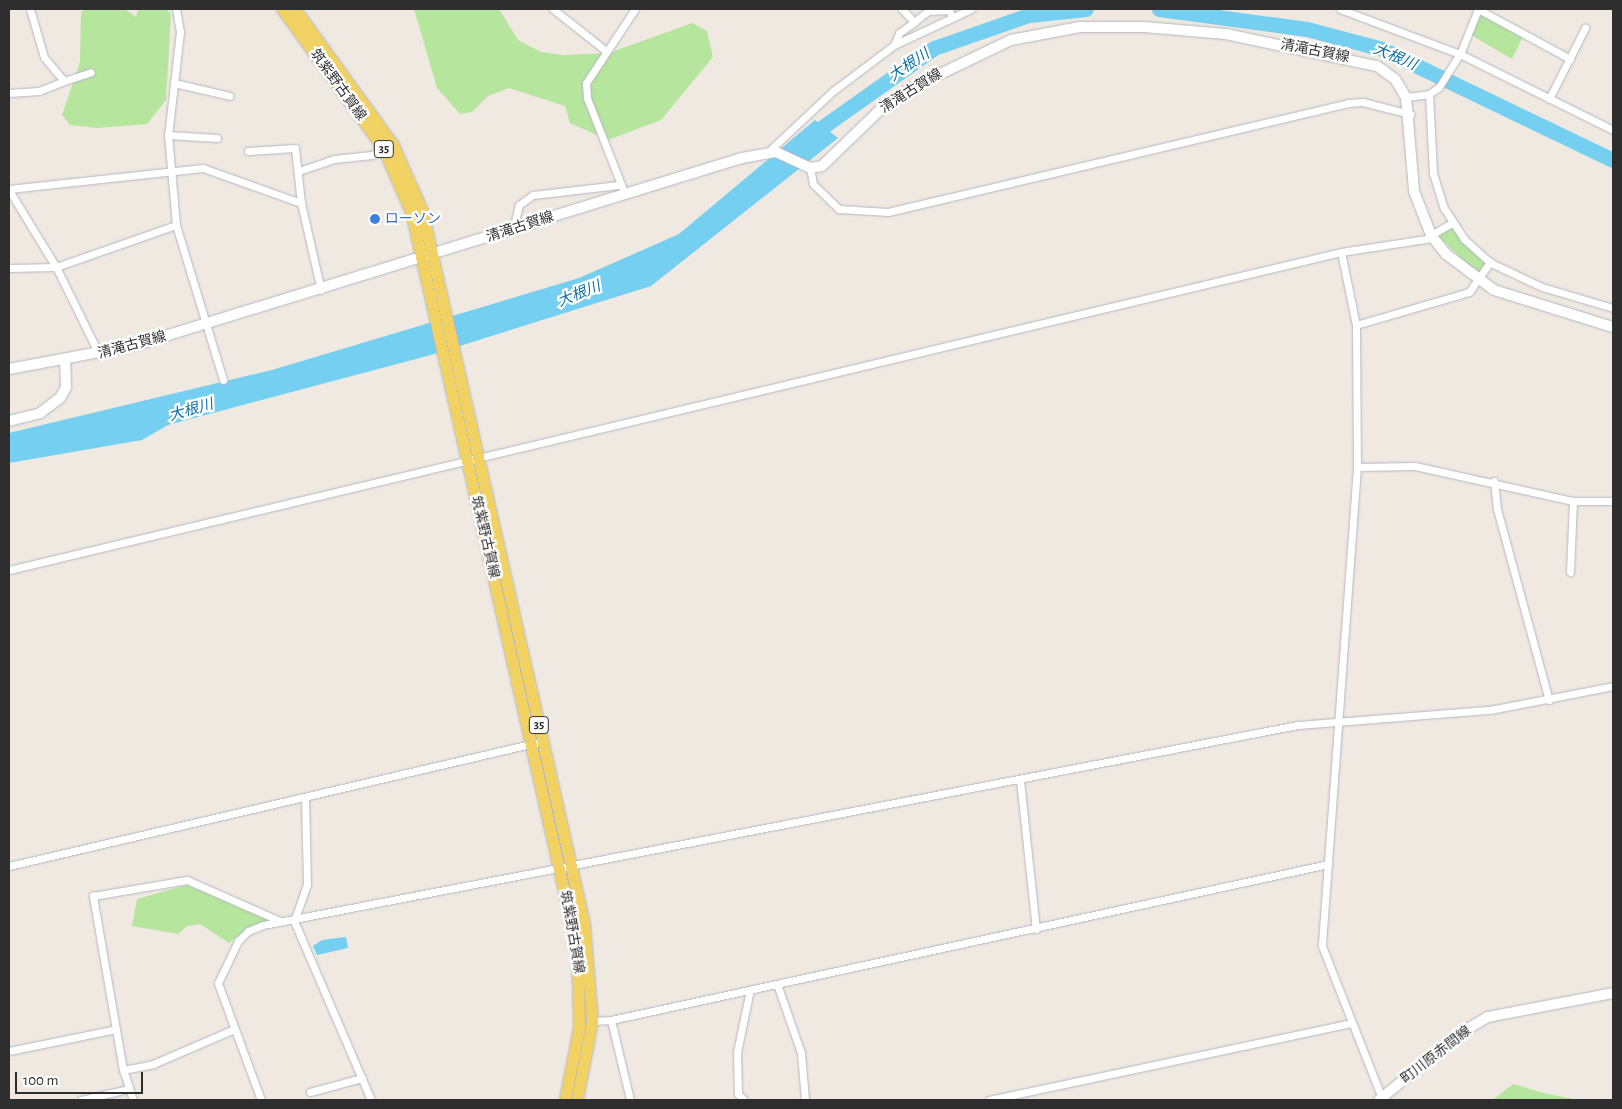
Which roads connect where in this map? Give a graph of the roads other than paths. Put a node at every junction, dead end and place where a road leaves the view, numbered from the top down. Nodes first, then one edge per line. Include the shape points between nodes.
1 (30, 9) edge
2 (176, 9) edge
3 (282, 9) edge
4 (295, 9) edge
5 (553, 9) edge
6 (635, 9) edge
7 (902, 9) edge
8 (971, 9) edge
9 (1340, 9) edge
10 (1478, 9) edge
11 (950, 12) edge
12 (914, 22) junction
13 (1585, 28) dead end
14 (894, 45) junction
15 (605, 50) junction
16 (1459, 56) junction
17 (1570, 58) junction
18 (90, 72) dead end
19 (64, 81) junction
20 (174, 83) junction
21 (9, 93) edge
22 (1430, 94) junction
23 (230, 96) dead end
24 (1406, 97) junction
25 (1549, 99) junction
26 (1410, 114) junction
27 (1613, 130) edge
28 (168, 135) junction
29 (217, 138) dead end
30 (383, 148) junction
31 (248, 151) dead end
32 (772, 152) junction
33 (808, 167) junction
34 (169, 170) junction
35 (299, 171) junction
36 (9, 189) edge
37 (621, 189) junction
38 (301, 203) junction
39 (1452, 223) junction
40 (176, 225) junction
41 (512, 230) junction
42 (1432, 237) junction
43 (1341, 252) junction
44 (427, 257) junction
45 (1490, 262) junction
46 (56, 267) junction
47 (9, 268) edge
48 (1479, 281) junction
49 (320, 290) junction
50 (1613, 308) edge
51 (206, 324) junction
52 (1356, 325) junction
53 (1613, 327) edge
54 (99, 354) junction
55 (65, 361) junction
56 (9, 369) edge
57 (223, 380) dead end
58 (9, 421) edge
59 (473, 461) junction
60 (1357, 467) junction
61 (1494, 481) junction
62 (1573, 501) junction
63 (1613, 501) edge
64 (9, 570) edge
65 (1570, 572) dead end
66 (1613, 686) edge
67 (1549, 700) junction
68 (1338, 722) junction
69 (537, 743) junction
70 (1020, 780) junction
71 (305, 797) junction
72 (1328, 864) junction
73 (9, 866) edge
74 (566, 868) junction
75 (294, 921) junction
76 (280, 922) junction
77 (1036, 929) junction
78 (777, 984) junction
79 (750, 990) junction
80 (1613, 993) edge
81 (611, 1020) junction
82 (592, 1021) junction
83 (1351, 1023) junction
84 (116, 1029) junction
85 (232, 1030) junction
86 (9, 1051) edge
87 (123, 1070) junction
88 (362, 1078) junction
89 (128, 1089) junction
90 (310, 1092) dead end
91 (1381, 1099) edge
92 (81, 1100) edge
93 (133, 1100) edge
94 (262, 1100) edge
95 (371, 1100) edge
96 (566, 1100) edge
97 (576, 1100) edge
98 (630, 1100) edge
99 (744, 1100) edge
100 (805, 1100) edge
101 (989, 1100) edge

1 - 19 street via 44,57
2 - 20 street via 180,32
3 - 30 main road, 筑紫野古賀線 / 35
4 - 44 main road, 筑紫野古賀線 / 35 via 400,158 422,210
5 - 15 street
6 - 15 street
7 - 12 street
8 - 11 street
9 - 16 street
10 - 16 street
10 - 17 street
11 - 12 street via 928,11
11 - 14 street
12 - 14 street via 899,33
13 - 17 street
14 - 32 street via 833,91
15 - 37 street via 586,83 587,98
16 - 22 street via 1439,87
16 - 25 street
17 - 25 street
18 - 19 street
19 - 21 street via 39,91
20 - 23 street
20 - 28 street
22 - 24 street
22 - 39 street via 1433,173
24 - 26 main road, 清滝古賀線
24 - 33 main road, 清滝古賀線 via 1387,72 1344,55 1181,29 1056,29 983,52 909,89 860,128 829,161
25 - 27 street
26 - 33 street via 1363,102 1348,102 888,212 839,209 813,184
26 - 42 main road, 清滝古賀線 via 1414,191
28 - 29 street
28 - 34 street
30 - 35 street via 372,155 334,159
30 - 44 main road, 筑紫野古賀線 / 35 via 403,187
31 - 35 street via 295,148
32 - 33 main road
32 - 37 main road, 清滝古賀線
34 - 36 street
34 - 38 street via 203,168
34 - 40 street
35 - 38 street
36 - 46 street
37 - 41 main road, 清滝古賀線
37 - 41 street via 533,195 519,205
38 - 49 street
39 - 42 street
39 - 45 street
40 - 46 street
40 - 51 street
41 - 44 main road, 清滝古賀線
42 - 43 street
42 - 48 main road, 清滝古賀線
43 - 52 street
43 - 59 street
44 - 49 main road, 清滝古賀線
44 - 59 main road, 筑紫野古賀線 / 35
45 - 48 street
45 - 50 street via 1542,287
46 - 47 street
46 - 54 street
48 - 52 street via 1454,299
48 - 53 main road, 清滝古賀線 via 1526,301
49 - 51 main road, 清滝古賀線
51 - 54 main road, 清滝古賀線
51 - 57 street
52 - 60 street
54 - 55 main road, 清滝古賀線
55 - 56 main road, 清滝古賀線
55 - 58 main road via 66,387 60,398 40,413
59 - 64 street
59 - 69 main road, 筑紫野古賀線 / 35
60 - 61 street via 1415,466
60 - 68 street
61 - 62 street
61 - 67 street via 1497,509
62 - 63 street
62 - 65 street
66 - 67 street
67 - 68 street via 1453,714
68 - 70 street via 1298,725
68 - 72 street
69 - 71 street
69 - 74 main road, 筑紫野古賀線 / 35
70 - 74 street
70 - 77 street
71 - 73 street
71 - 75 street via 307,884
72 - 77 street
72 - 83 street via 1322,946
74 - 75 street
74 - 82 main road, 筑紫野古賀線 / 35 via 588,950
74 - 96 main road, 筑紫野古賀線 / 35 via 580,977 577,1044
75 - 76 street
75 - 88 street
76 - 84 street via 187,880 93,896
76 - 85 street via 248,931 227,960 218,983
77 - 78 street
78 - 79 street
78 - 100 street via 801,1053
79 - 81 street
79 - 99 street via 737,1052 738,1094
80 - 91 main road, 町川原赤間線 via 1488,1017 1461,1033
81 - 82 street
81 - 98 street
82 - 97 main road, 筑紫野古賀線 / 35
83 - 91 street
83 - 101 street
84 - 86 street
84 - 87 street
85 - 87 street via 153,1064
85 - 94 street
87 - 89 street
88 - 90 street
88 - 95 street
89 - 92 street
89 - 93 street

